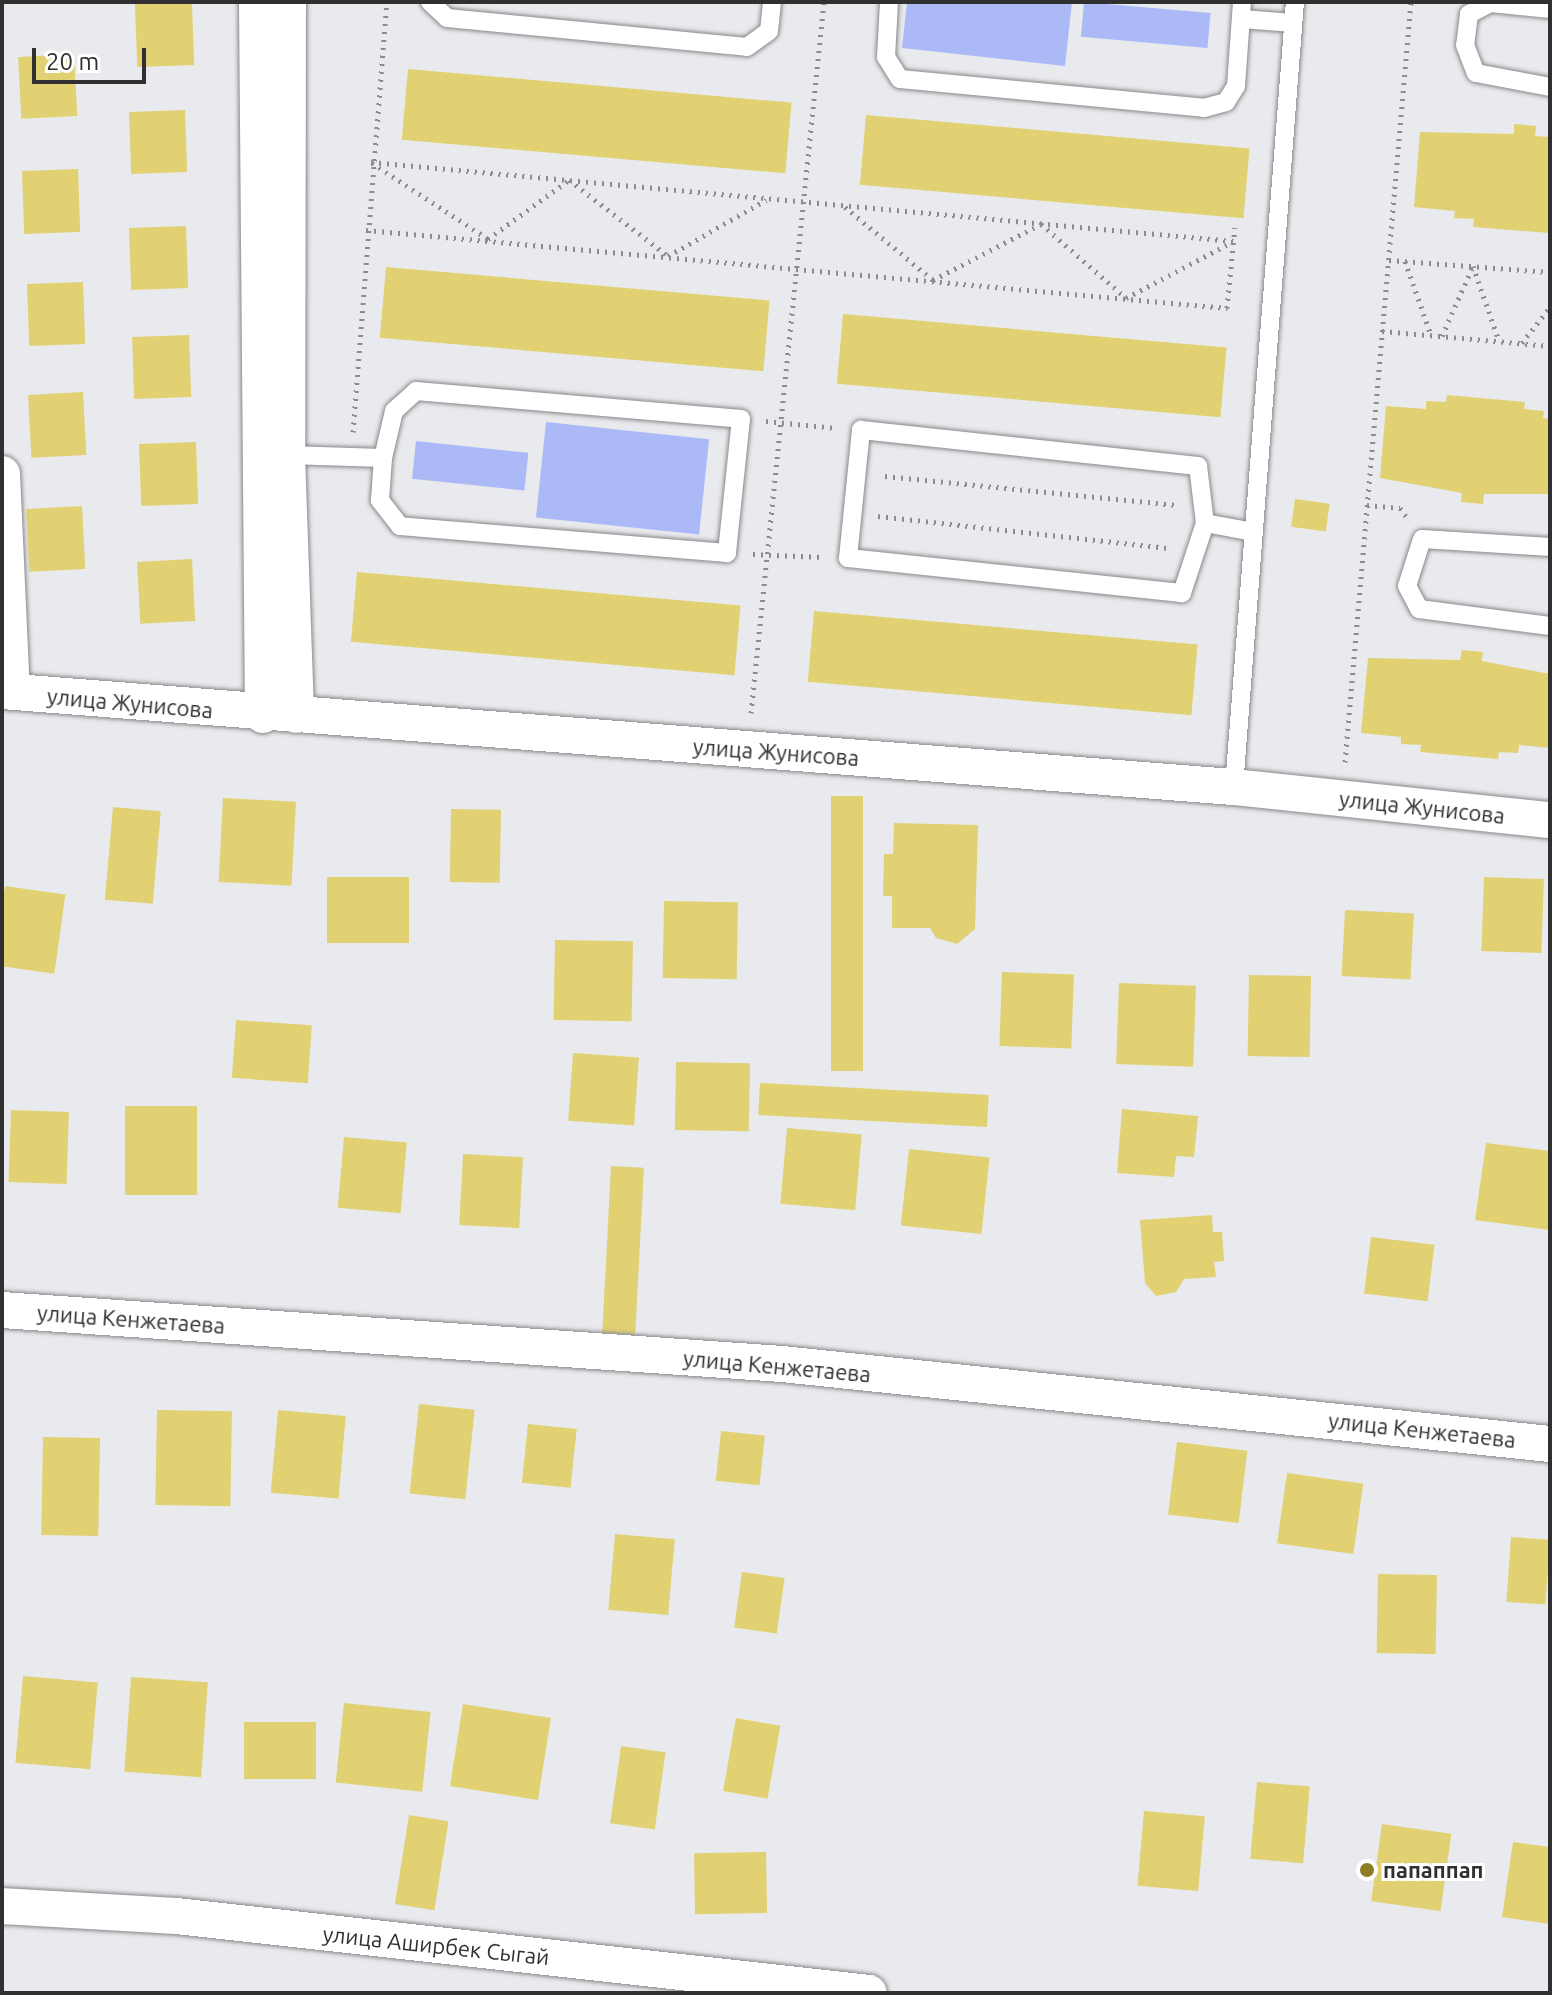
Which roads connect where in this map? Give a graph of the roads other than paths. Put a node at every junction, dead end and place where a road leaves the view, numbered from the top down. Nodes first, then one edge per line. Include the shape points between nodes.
1 (257, 2) edge
2 (288, 2) edge
3 (430, 2) edge
4 (772, 2) edge
5 (889, 2) edge
6 (1295, 2) edge
7 (1550, 9) edge
8 (1242, 10) edge
9 (1293, 23) junction
10 (1550, 87) edge
11 (287, 455) junction
12 (383, 458) junction
13 (2, 474) edge
14 (1204, 516) junction
15 (1254, 532) junction
16 (1550, 547) edge
17 (1550, 626) edge
18 (7, 692) edge
19 (280, 715) junction
20 (1234, 787) junction
21 (1550, 820) edge
22 (2, 1310) edge
23 (1550, 1444) edge
24 (2, 1906) edge
25 (869, 1993) edge

1 - 19 street
2 - 11 street
3 - 4 lane via 447,18 747,47 769,31
5 - 8 lane via 886,57 900,79 1204,108 1226,102 1236,86
6 - 9 lane
7 - 10 lane via 1490,3 1469,14 1465,45 1476,73
8 - 9 lane
9 - 15 lane
11 - 12 lane
11 - 19 street
12 - 12 lane via 394,411 416,391 741,419 727,553 400,526 380,500
13 - 18 street
14 - 14 lane via 1182,593 848,558 861,430 1198,466
14 - 15 lane
15 - 20 lane
16 - 17 lane via 1422,539 1407,586 1419,609
18 - 19 street, улица Жунисова
19 - 20 street, улица Жунисова
20 - 21 street, улица Жунисова
22 - 23 street, улица Кенжетаева via 782,1364
24 - 25 street, улица Аширбек Сыгай via 176,1916

